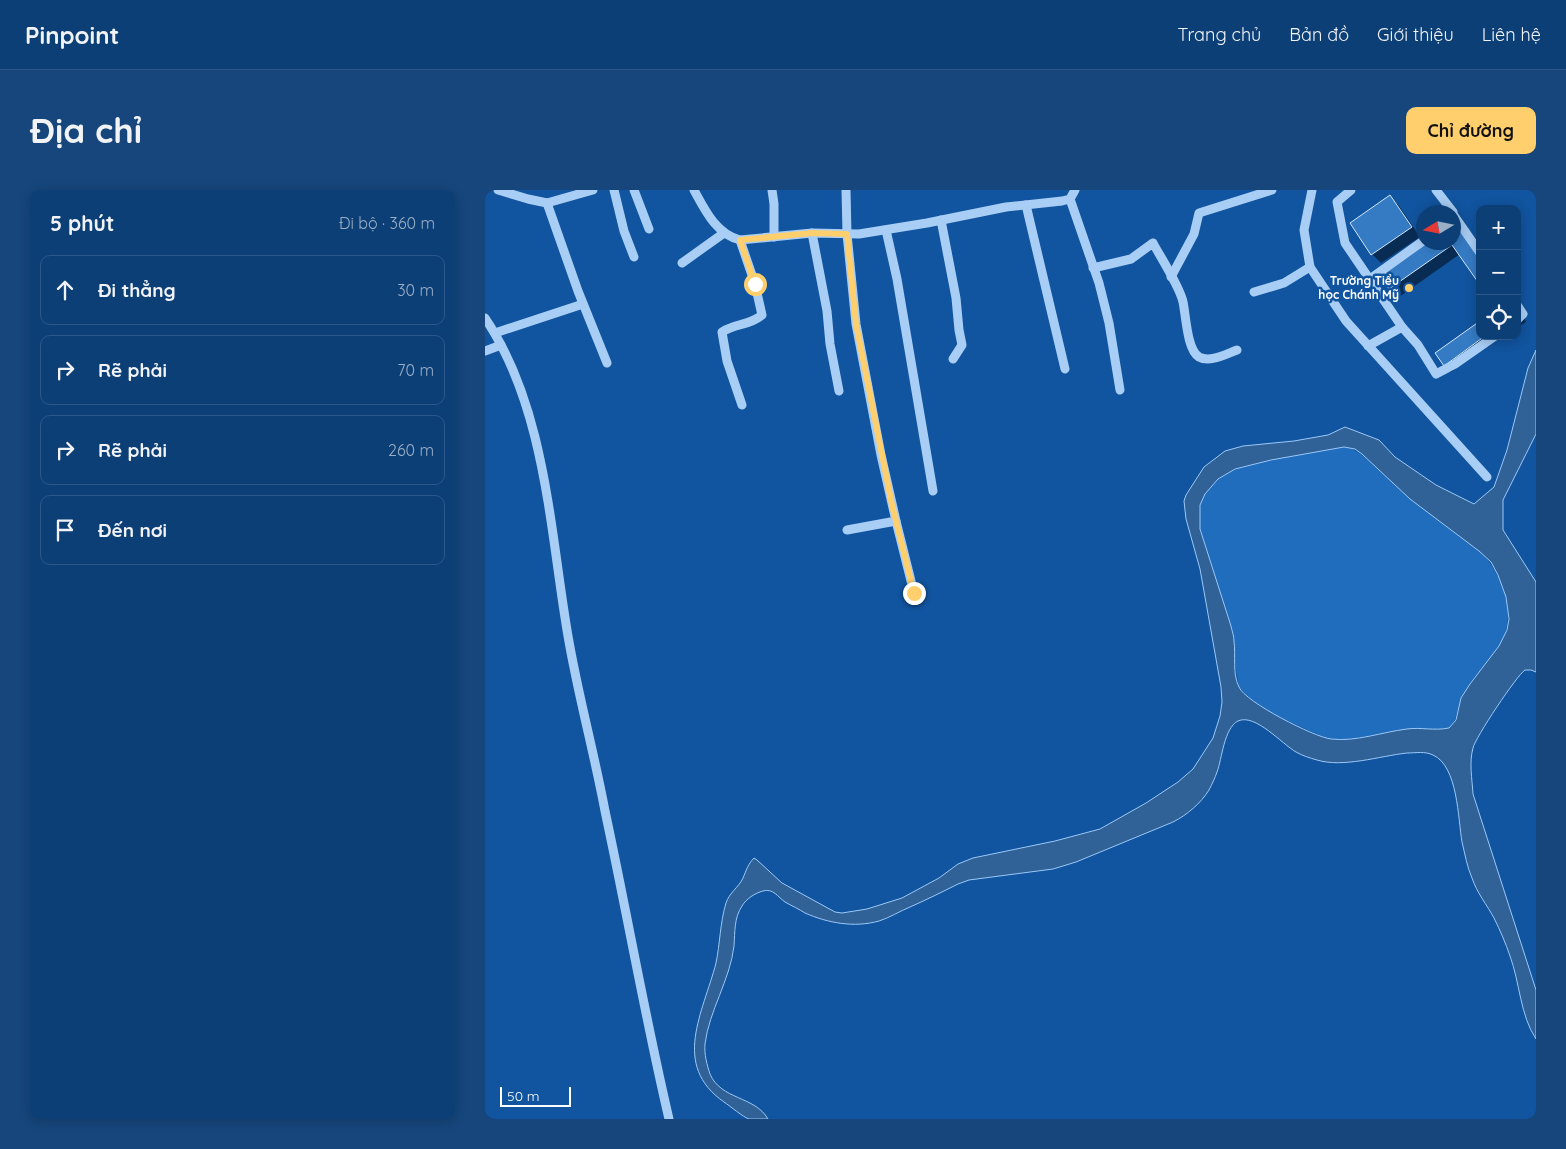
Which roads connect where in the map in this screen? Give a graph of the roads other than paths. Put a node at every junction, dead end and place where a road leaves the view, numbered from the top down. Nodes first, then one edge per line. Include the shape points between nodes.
1 (498, 190) edge
2 (592, 190) edge
3 (614, 190) edge
4 (634, 190) edge
5 (693, 190) edge
6 (772, 190) edge
7 (846, 190) edge
8 (1075, 190) edge
9 (1272, 190) edge
10 (1312, 190) edge
11 (1351, 190) edge
12 (1436, 190) edge
13 (1070, 199) junction
14 (547, 203) junction
15 (1026, 205) junction
16 (1446, 205) edge
17 (941, 220) junction
18 (1461, 226) edge
19 (649, 229) dead end
20 (886, 230) junction
21 (724, 233) junction
22 (812, 233) junction
23 (847, 234) junction
24 (774, 237) junction
25 (740, 240) junction
26 (1416, 246) edge
27 (1478, 250) edge
28 (634, 257) dead end
29 (682, 263) dead end
30 (1310, 267) junction
31 (1093, 268) junction
32 (1171, 277) junction
33 (1369, 279) junction
34 (1255, 292) dead end
35 (583, 304) junction
36 (485, 318) edge
37 (1402, 327) junction
38 (495, 333) junction
39 (1489, 340) edge
40 (501, 345) junction
41 (1368, 346) junction
42 (1237, 350) dead end
43 (485, 351) edge
44 (953, 359) dead end
45 (607, 363) dead end
46 (1065, 369) dead end
47 (1120, 390) dead end
48 (839, 391) dead end
49 (742, 406) dead end
50 (1487, 477) dead end
51 (933, 491) dead end
52 (896, 521) junction
53 (847, 530) dead end
54 (914, 593) dead end
55 (669, 1119) edge

1 - 14 street
2 - 14 street
3 - 28 street
4 - 19 street
5 - 21 street
6 - 24 street
7 - 23 street
8 - 13 street
9 - 32 street via 1199,212 1194,234
10 - 30 street via 1304,230
11 - 33 street via 1337,202 1341,226 1345,242
12 - 16 street
13 - 15 street
13 - 31 street
14 - 35 street
15 - 17 street
15 - 46 street
17 - 20 street
17 - 44 street via 962,345
18 - 27 street
20 - 23 street
20 - 51 street
21 - 25 street
21 - 29 street
22 - 23 street
22 - 24 street
22 - 48 street
23 - 52 street via 856,324
24 - 25 street
25 - 49 street via 762,315 754,322 722,332 727,361
26 - 33 street
30 - 34 street via 1284,283
30 - 41 street via 1346,321
31 - 32 street via 1131,259 1153,243
31 - 47 street via 1109,323
32 - 42 street via 1183,299 1190,345 1197,356 1213,358
33 - 37 street
35 - 38 street
35 - 45 street
36 - 38 street
37 - 39 street via 1436,374
37 - 41 street
38 - 40 street
40 - 43 street
40 - 55 street via 528,411 542,468 568,638
41 - 50 street
52 - 53 street
52 - 54 street

